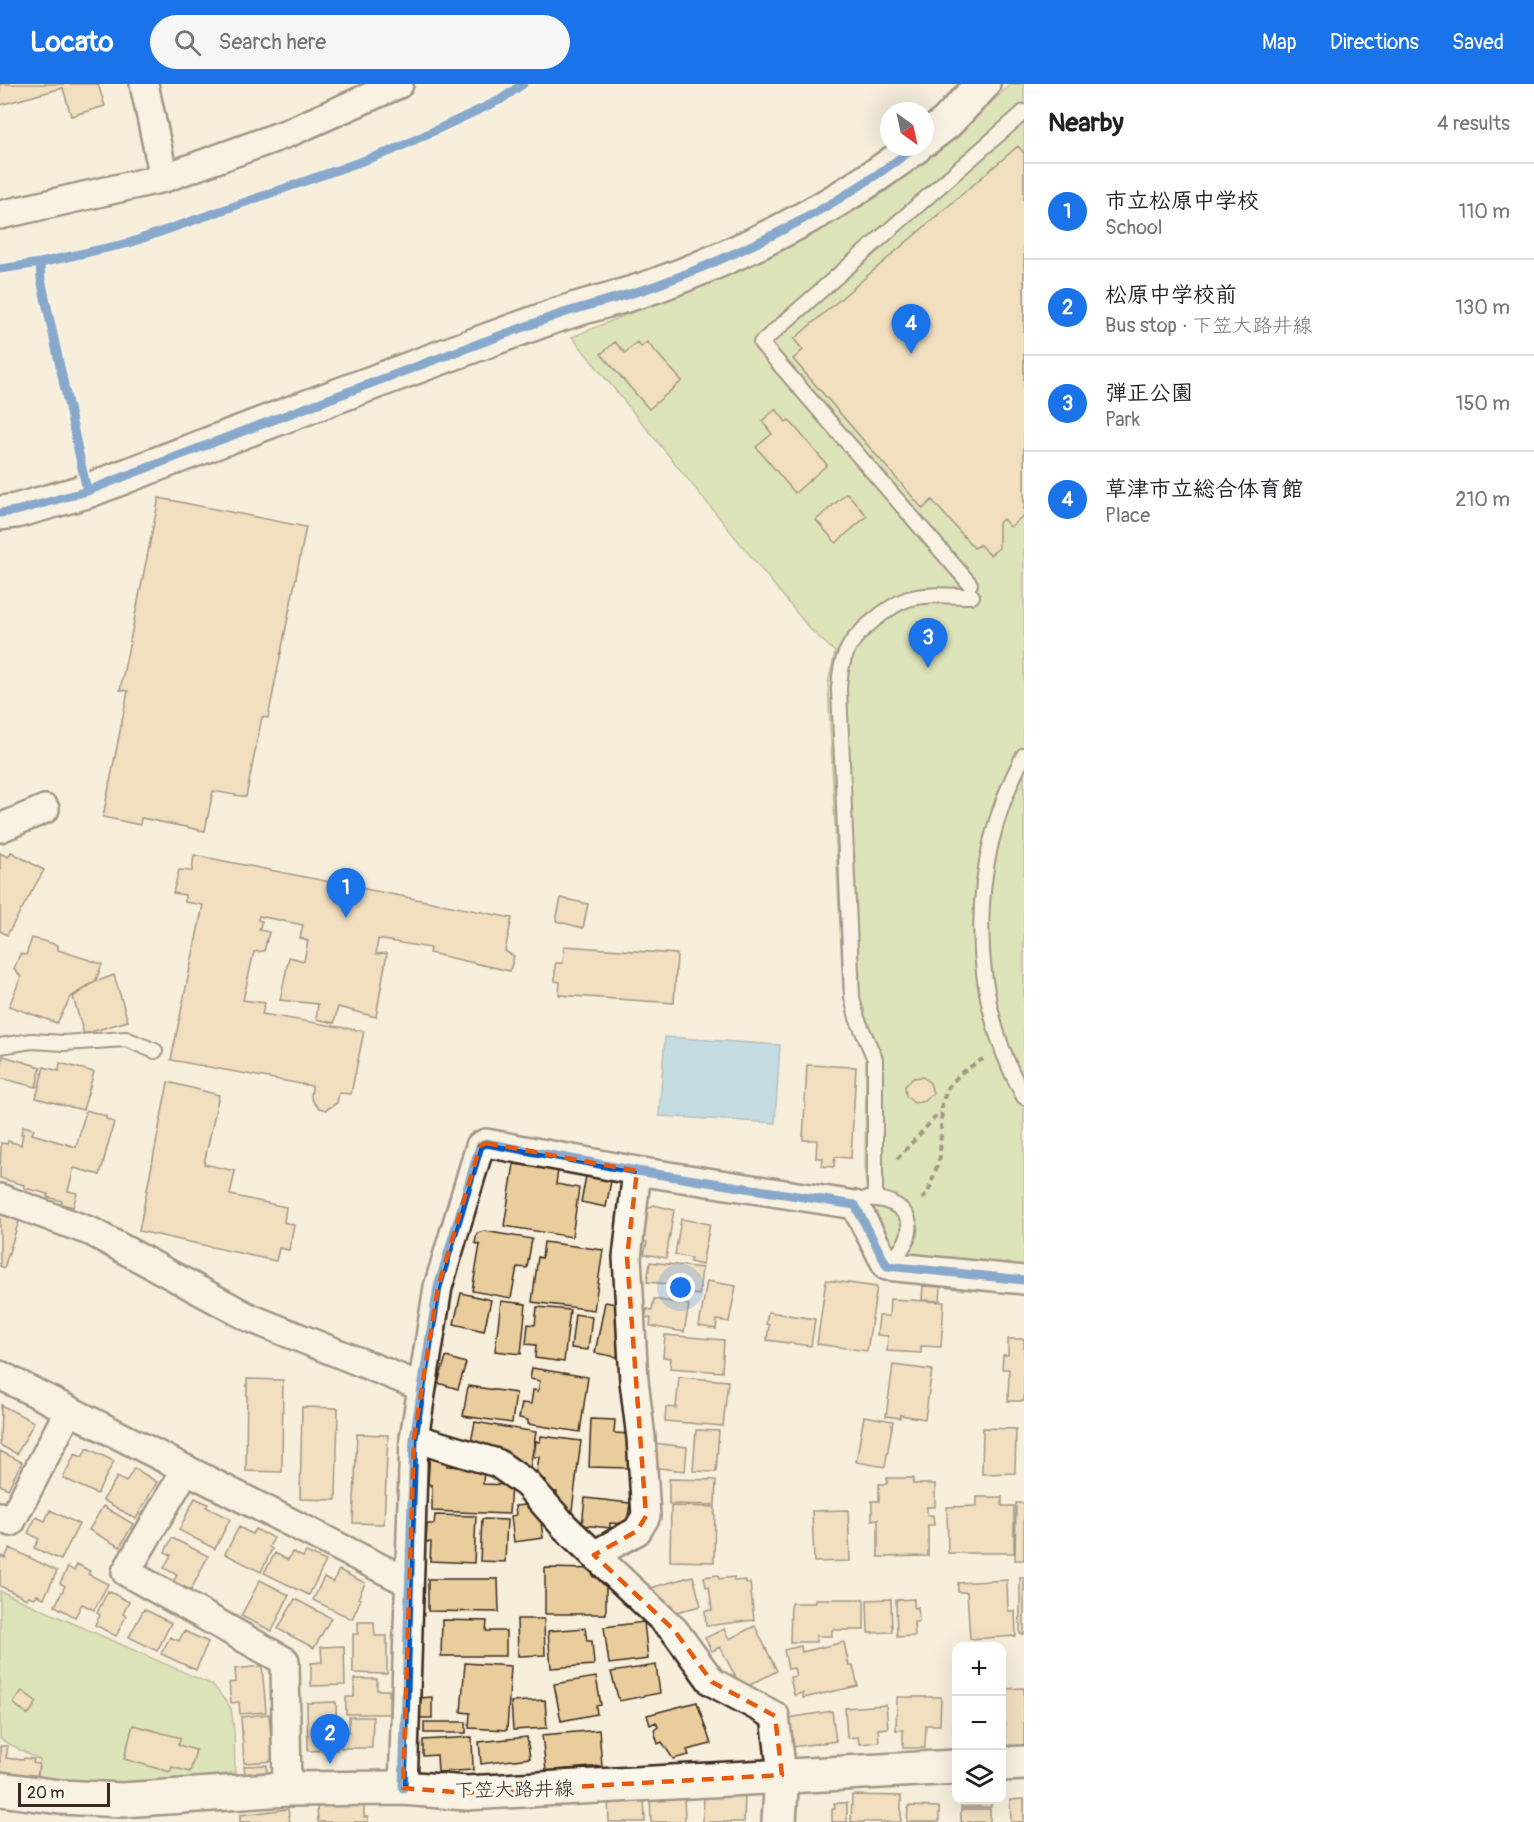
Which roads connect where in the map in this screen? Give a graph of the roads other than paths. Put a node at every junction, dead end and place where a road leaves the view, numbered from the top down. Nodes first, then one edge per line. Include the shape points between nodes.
1 (144, 84) edge
2 (399, 84) edge
3 (983, 84) edge
4 (1024, 112) edge
5 (934, 132) edge
6 (903, 156) edge
7 (164, 178) junction
8 (0, 215) edge
9 (0, 513) edge
10 (1024, 755) edge
11 (45, 809) dead end
12 (0, 828) edge
13 (0, 1046) edge
14 (155, 1052) dead end
15 (1024, 1096) edge
16 (638, 1171) junction
17 (0, 1198) edge
18 (865, 1201) junction
19 (887, 1266) junction
20 (1024, 1280) edge
21 (0, 1375) edge
22 (422, 1387) junction
23 (69, 1410) junction
24 (414, 1438) junction
25 (186, 1469) junction
26 (0, 1516) edge
27 (594, 1555) junction
28 (408, 1582) junction
29 (1024, 1763) edge
30 (1006, 1764) edge
31 (952, 1767) edge
32 (782, 1776) junction
33 (403, 1788) junction
34 (0, 1789) edge
35 (287, 1789) junction
36 (121, 1811) edge
37 (779, 1822) edge

1 - 7 street
2 - 7 street via 288,133
3 - 5 street
4 - 18 lane via 761,343 971,590 908,599 886,610 849,647 841,666 838,689 852,997 876,1059 875,1179
6 - 9 street via 792,227 656,285 552,317 87,491
7 - 8 street
10 - 15 lane via 1011,780 989,848 981,901 981,958 993,1023
11 - 12 street
13 - 14 lane via 32,1041 126,1039
16 - 18 street
16 - 22 street via 486,1143 480,1146 438,1287
16 - 27 street via 627,1257 646,1516 637,1531
17 - 22 street via 92,1232 248,1317
18 - 19 street
18 - 19 lane via 897,1204 910,1225 903,1248
19 - 20 street
21 - 23 street
22 - 24 street
23 - 25 street
23 - 26 street via 11,1522
24 - 27 street via 497,1463 527,1484
24 - 28 street
25 - 28 street
25 - 35 street via 126,1572 285,1661
27 - 32 street via 674,1630 712,1682 775,1716
28 - 33 street
29 - 30 street
31 - 32 street, 下笠大路井線
32 - 33 street, 下笠大路井線 via 466,1793
32 - 37 street
33 - 35 street, 下笠大路井線
34 - 36 street, 下笠大路井線
35 - 36 street, 下笠大路井線

